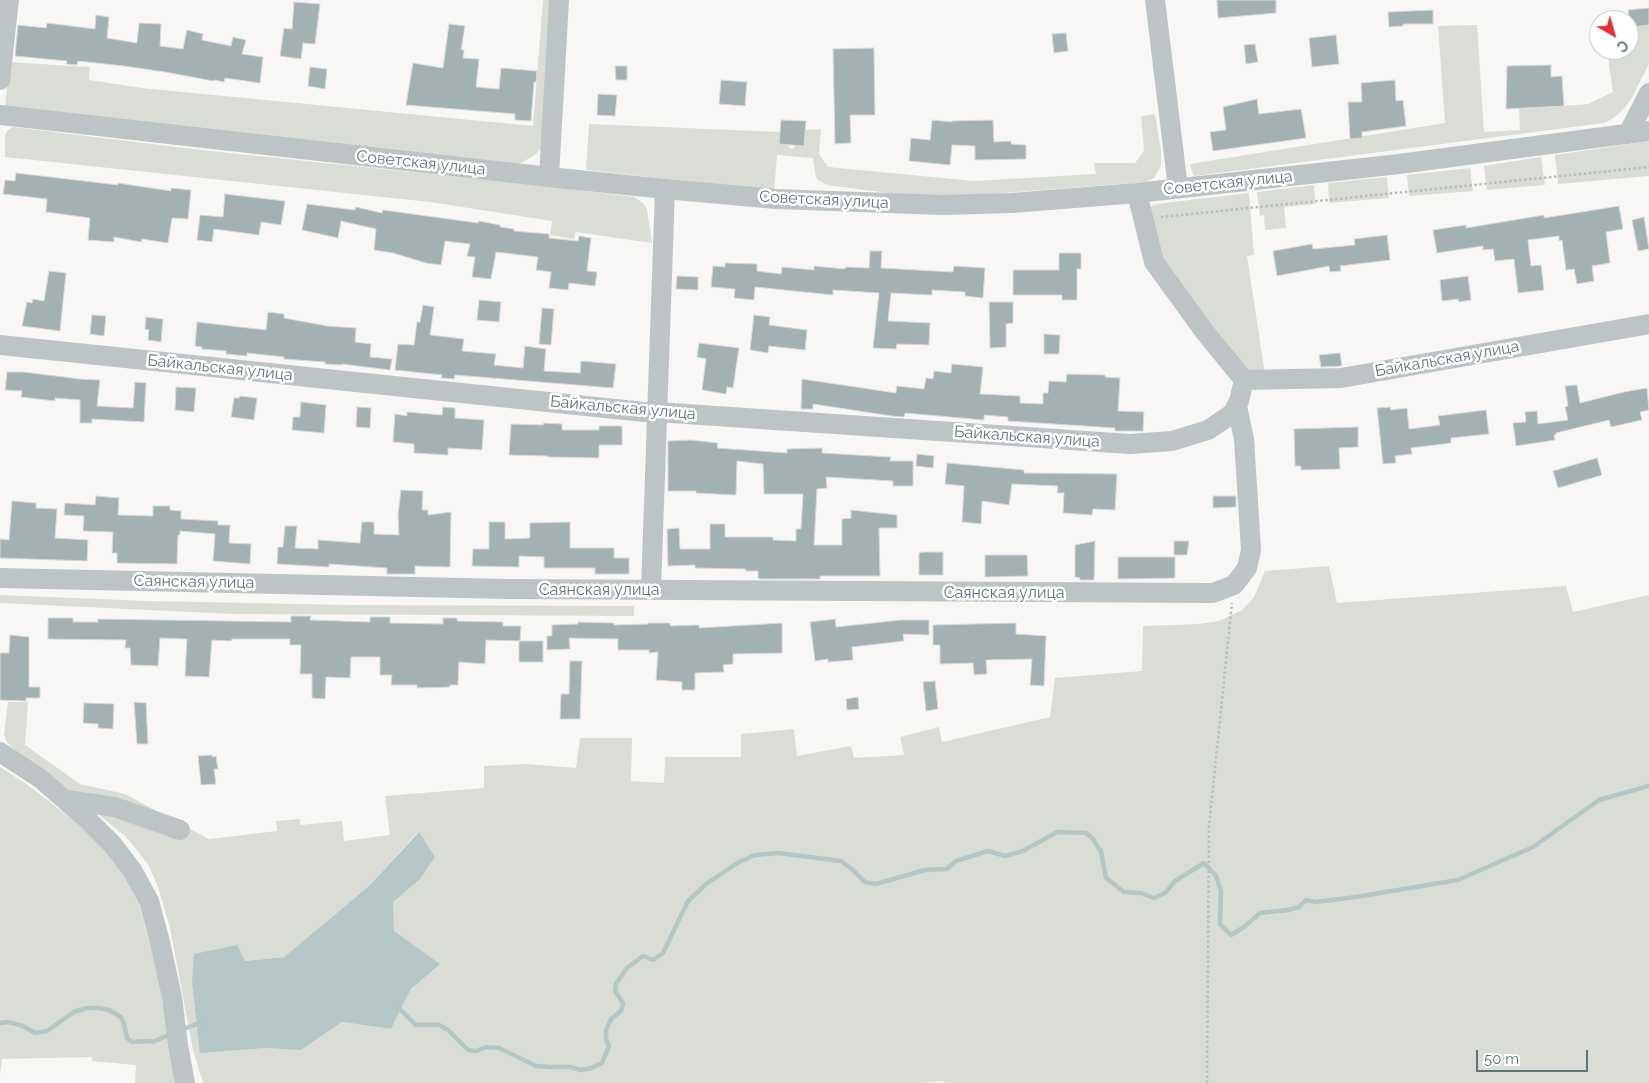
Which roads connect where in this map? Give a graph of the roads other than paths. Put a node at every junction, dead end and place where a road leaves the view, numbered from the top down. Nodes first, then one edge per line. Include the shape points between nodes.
1 (9, 0) edge
2 (558, 0) edge
3 (1155, 0) edge
4 (0, 80) edge
5 (1649, 93) edge
6 (0, 115) edge
7 (1649, 131) edge
8 (1628, 134) junction
9 (549, 177) junction
10 (1178, 188) junction
11 (665, 189) junction
12 (1137, 193) junction
13 (1649, 324) edge
14 (0, 345) edge
15 (1244, 380) junction
16 (1236, 406) junction
17 (657, 412) junction
18 (0, 578) edge
19 (651, 590) junction
20 (0, 752) edge
21 (66, 800) junction
22 (180, 830) dead end
23 (185, 1083) edge

1 - 4 street
2 - 9 street
3 - 10 street
5 - 8 street
6 - 9 street, Советская улица
7 - 8 street, Советская улица
8 - 10 street, Советская улица via 1399,164
9 - 11 street, Советская улица
10 - 12 street, Советская улица
11 - 12 street, Советская улица via 776,199 943,205
11 - 17 street
12 - 15 street via 1154,262
13 - 15 street, Байкальская улица via 1340,378
14 - 17 street, Байкальская улица
15 - 16 street
16 - 17 street, Байкальская улица via 1233,413 1208,430 1172,441 1130,444
16 - 19 street, Саянская улица via 1244,440 1250,550 1247,568 1234,585 1213,594
17 - 19 street
18 - 19 street, Саянская улица
20 - 21 street via 42,779
21 - 22 street via 115,808
21 - 23 street via 112,844 132,870 149,901 172,997

